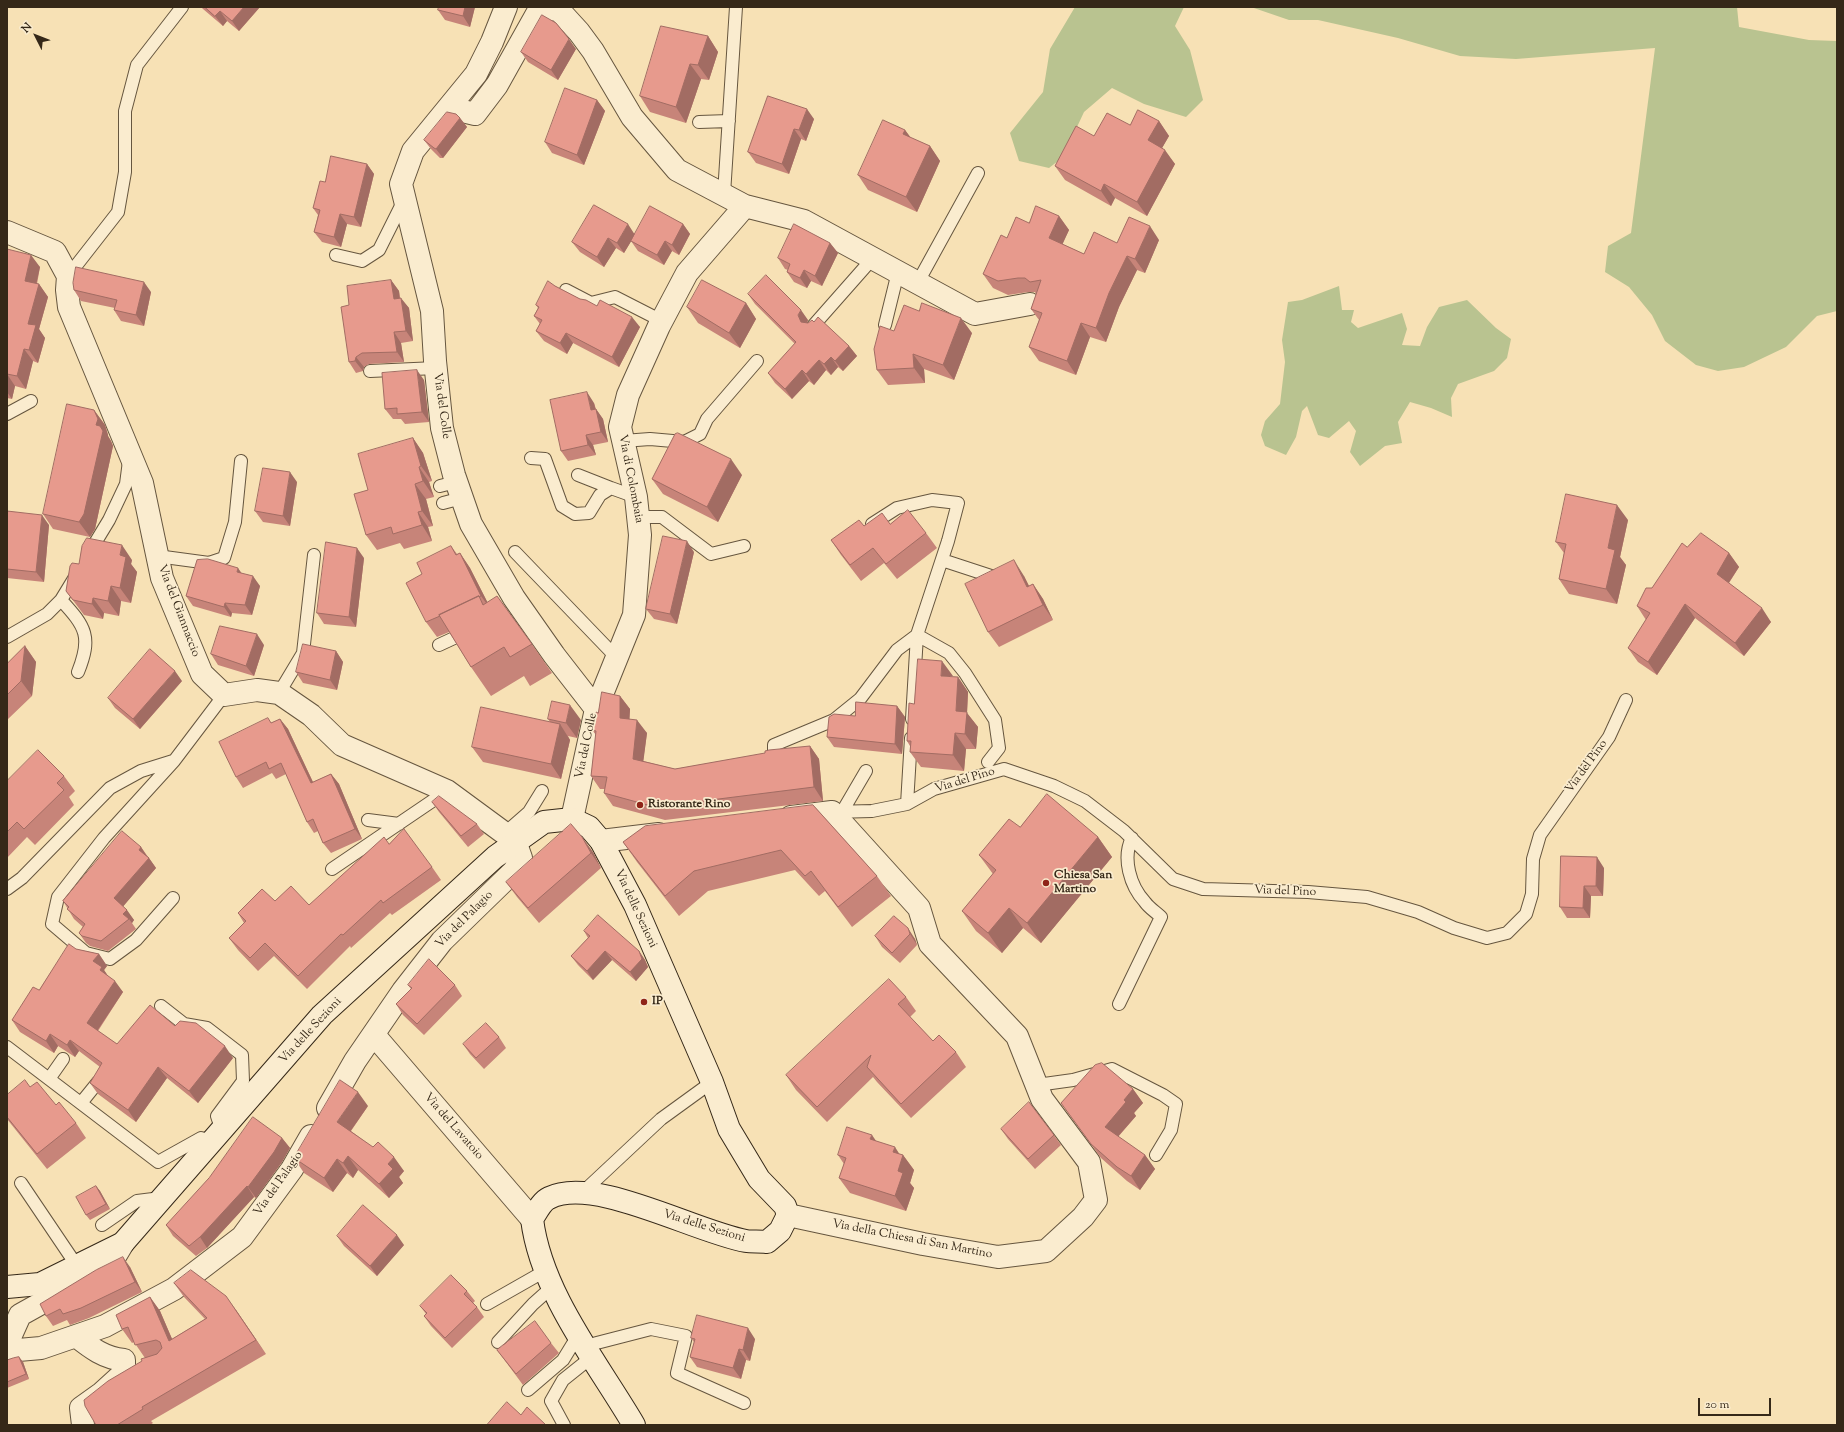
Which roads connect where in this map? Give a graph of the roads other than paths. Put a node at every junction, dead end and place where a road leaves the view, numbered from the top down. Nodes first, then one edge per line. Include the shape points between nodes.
1 (182, 7) edge
2 (506, 7) edge
3 (736, 7) edge
4 (450, 108) junction
5 (729, 121) junction
6 (699, 122) dead end
7 (978, 173) dead end
8 (724, 194) junction
9 (405, 199) junction
10 (745, 206) junction
11 (7, 232) edge
12 (336, 255) dead end
13 (873, 258) junction
14 (898, 272) junction
15 (68, 276) junction
16 (918, 282) junction
17 (566, 290) edge
18 (1030, 304) dead end
19 (662, 322) junction
20 (885, 325) dead end
21 (813, 326) edge
22 (757, 361) dead end
23 (436, 368) junction
24 (370, 371) dead end
25 (31, 401) dead end
26 (7, 414) edge
27 (623, 441) junction
28 (130, 455) junction
29 (531, 458) dead end
30 (241, 461) dead end
31 (578, 475) dead end
32 (611, 488) junction
33 (637, 507) junction
34 (865, 529) edge
35 (744, 546) dead end
36 (515, 552) dead end
37 (314, 555) dead end
38 (157, 556) junction
39 (942, 560) junction
40 (1001, 579) edge
41 (61, 600) junction
42 (479, 626) edge
43 (917, 635) junction
44 (7, 637) edge
45 (439, 645) dead end
46 (617, 658) junction
47 (78, 672) dead end
48 (279, 693) junction
49 (224, 695) junction
50 (1626, 700) dead end
51 (596, 709) junction
52 (774, 757) edge
53 (174, 761) junction
54 (988, 762) dead end
55 (866, 771) dead end
56 (447, 791) junction
57 (542, 791) dead end
58 (907, 804) junction
59 (837, 812) junction
60 (572, 819) junction
61 (368, 820) dead end
62 (771, 820) edge
63 (399, 824) junction
64 (678, 831) edge
65 (510, 837) junction
66 (1132, 838) junction
67 (601, 841) junction
68 (332, 869) dead end
69 (7, 889) edge
70 (173, 898) dead end
71 (1119, 1004) dead end
72 (160, 1006) dead end
73 (374, 1035) junction
74 (7, 1047) edge
75 (63, 1059) dead end
76 (49, 1079) junction
77 (98, 1082) edge
78 (712, 1082) junction
79 (1036, 1086) junction
80 (81, 1103) junction
81 (217, 1136) junction
82 (1156, 1155) dead end
83 (21, 1183) dead end
84 (583, 1192) junction
85 (163, 1198) junction
86 (788, 1214) junction
87 (532, 1219) junction
88 (102, 1225) dead end
89 (123, 1243) junction
90 (77, 1266) junction
91 (548, 1279) junction
92 (7, 1287) edge
93 (487, 1304) dead end
94 (76, 1336) junction
95 (498, 1342) dead end
96 (7, 1344) edge
97 (586, 1347) junction
98 (7, 1351) edge
99 (528, 1390) dead end
100 (744, 1403) dead end
101 (83, 1425) edge
102 (564, 1425) edge
103 (634, 1425) edge

1 - 15 lane via 137,65 125,111 125,172 118,212
2 - 4 street, Via del Colle via 476,74
3 - 5 lane
4 - 8 street via 475,114 497,85 539,10 558,9 594,51 632,117 677,170
4 - 9 street, Via del Colle via 413,152 401,184
5 - 6 lane
5 - 8 lane
7 - 16 lane
8 - 10 street
9 - 12 lane via 379,250 362,260
9 - 23 street, Via del Colle via 432,311
10 - 13 street via 804,221
10 - 19 street, Via di Colombaia via 687,273
11 - 15 street, Via del Giannaccio via 55,252
13 - 14 street
13 - 21 lane
14 - 16 street
14 - 20 lane
15 - 28 street, Via del Giannaccio via 69,307
16 - 18 street via 975,314
17 - 19 lane via 591,303 615,297
19 - 27 street, Via di Colombaia via 628,395 620,427
22 - 27 lane via 707,419 700,434 684,442 650,439
23 - 24 lane
23 - 51 street, Via del Colle via 450,492 471,524 513,609 554,655
25 - 26 lane
27 - 33 street, Via di Colombaia
28 - 38 street, Via del Giannaccio via 142,483
28 - 41 lane via 126,484 109,520
29 - 32 lane via 545,459 562,506 575,514 589,513 600,495
30 - 38 lane via 235,522 224,558 209,562
31 - 32 lane
32 - 33 lane
33 - 35 lane via 662,517 711,554
33 - 46 street, Via di Colombaia via 640,535 634,615
34 - 39 lane via 897,508 932,500 958,503
36 - 46 lane
37 - 48 lane via 303,653
38 - 49 street, Via del Giannaccio via 162,578 202,674
39 - 40 lane
39 - 43 lane
41 - 44 lane via 47,614
41 - 47 lane via 79,619 86,637 86,653
42 - 45 lane
43 - 52 lane via 897,650 860,699 834,720 774,745
43 - 54 lane via 949,653 995,720 999,748
43 - 58 lane
46 - 51 street, Via di Colombaia
48 - 49 street via 257,690
48 - 56 street via 311,715 342,745
49 - 53 lane
50 - 66 lane, Via del Pino via 1608,737 1540,835 1534,859 1532,894 1526,914 1507,933 1487,938 1454,928 1418,912 1367,897 1308,892 1203,889 1173,879
51 - 60 street, Via del Colle
53 - 69 lane via 141,771 110,788 22,878
53 - 70 lane via 104,838 58,897 52,924 86,953 110,960 136,940
55 - 59 lane
56 - 63 lane
56 - 65 street
57 - 65 lane
58 - 59 lane, Via del Pino via 872,811
58 - 66 lane, Via del Pino via 934,790 1004,769 1054,786 1085,801
59 - 62 street
59 - 79 street, Via della Chiesa di San Martino via 919,908 930,944 1017,1036
60 - 65 street, Via delle Sezioni via 544,822
60 - 67 street, Via delle Sezioni via 589,827
61 - 63 lane
63 - 68 lane
64 - 67 street
65 - 73 street, Via del Palagio via 521,858 514,871 442,940 403,991
65 - 81 street, Via delle Sezioni via 494,857 322,1015
66 - 71 lane via 1127,855 1130,877 1144,901 1161,917
67 - 78 street, Via delle Sezioni via 635,905
72 - 81 lane via 184,1024 207,1028 242,1055 243,1081 217,1116
73 - 87 street, Via del Lavatoio
73 - 94 street, Via del Palagio via 355,1061 292,1169 242,1237 174,1289 105,1326
74 - 76 lane
75 - 76 lane
76 - 80 lane
77 - 80 lane
78 - 84 lane via 661,1119
78 - 86 street, Via delle Sezioni via 729,1129 760,1179 785,1206
79 - 82 lane via 1073,1080 1112,1069 1163,1095 1176,1104 1171,1130
79 - 86 street, Via della Chiesa di San Martino via 1042,1099 1089,1162 1096,1200 1084,1216 1046,1251 998,1257 923,1244
80 - 81 lane via 158,1162 201,1138
81 - 85 street, Via delle Sezioni
83 - 90 lane
84 - 86 street, Via delle Sezioni via 628,1202 746,1241 767,1242 780,1230
84 - 87 street, Via delle Sezioni via 562,1192 547,1198
85 - 88 lane via 137,1200
85 - 89 street, Via delle Sezioni
87 - 91 street
89 - 90 street, Via delle Sezioni
89 - 96 street via 114,1258 72,1286 20,1315
90 - 92 street, Via delle Sezioni via 40,1284
91 - 93 lane
91 - 95 lane via 533,1304
91 - 97 street
94 - 98 street, Via del Palagio via 41,1348
94 - 101 street via 110,1358 124,1360 131,1371 81,1408
97 - 99 lane via 574,1342 563,1360
97 - 100 lane via 651,1330 686,1336 677,1373
97 - 102 lane via 562,1380 551,1401
97 - 103 street

